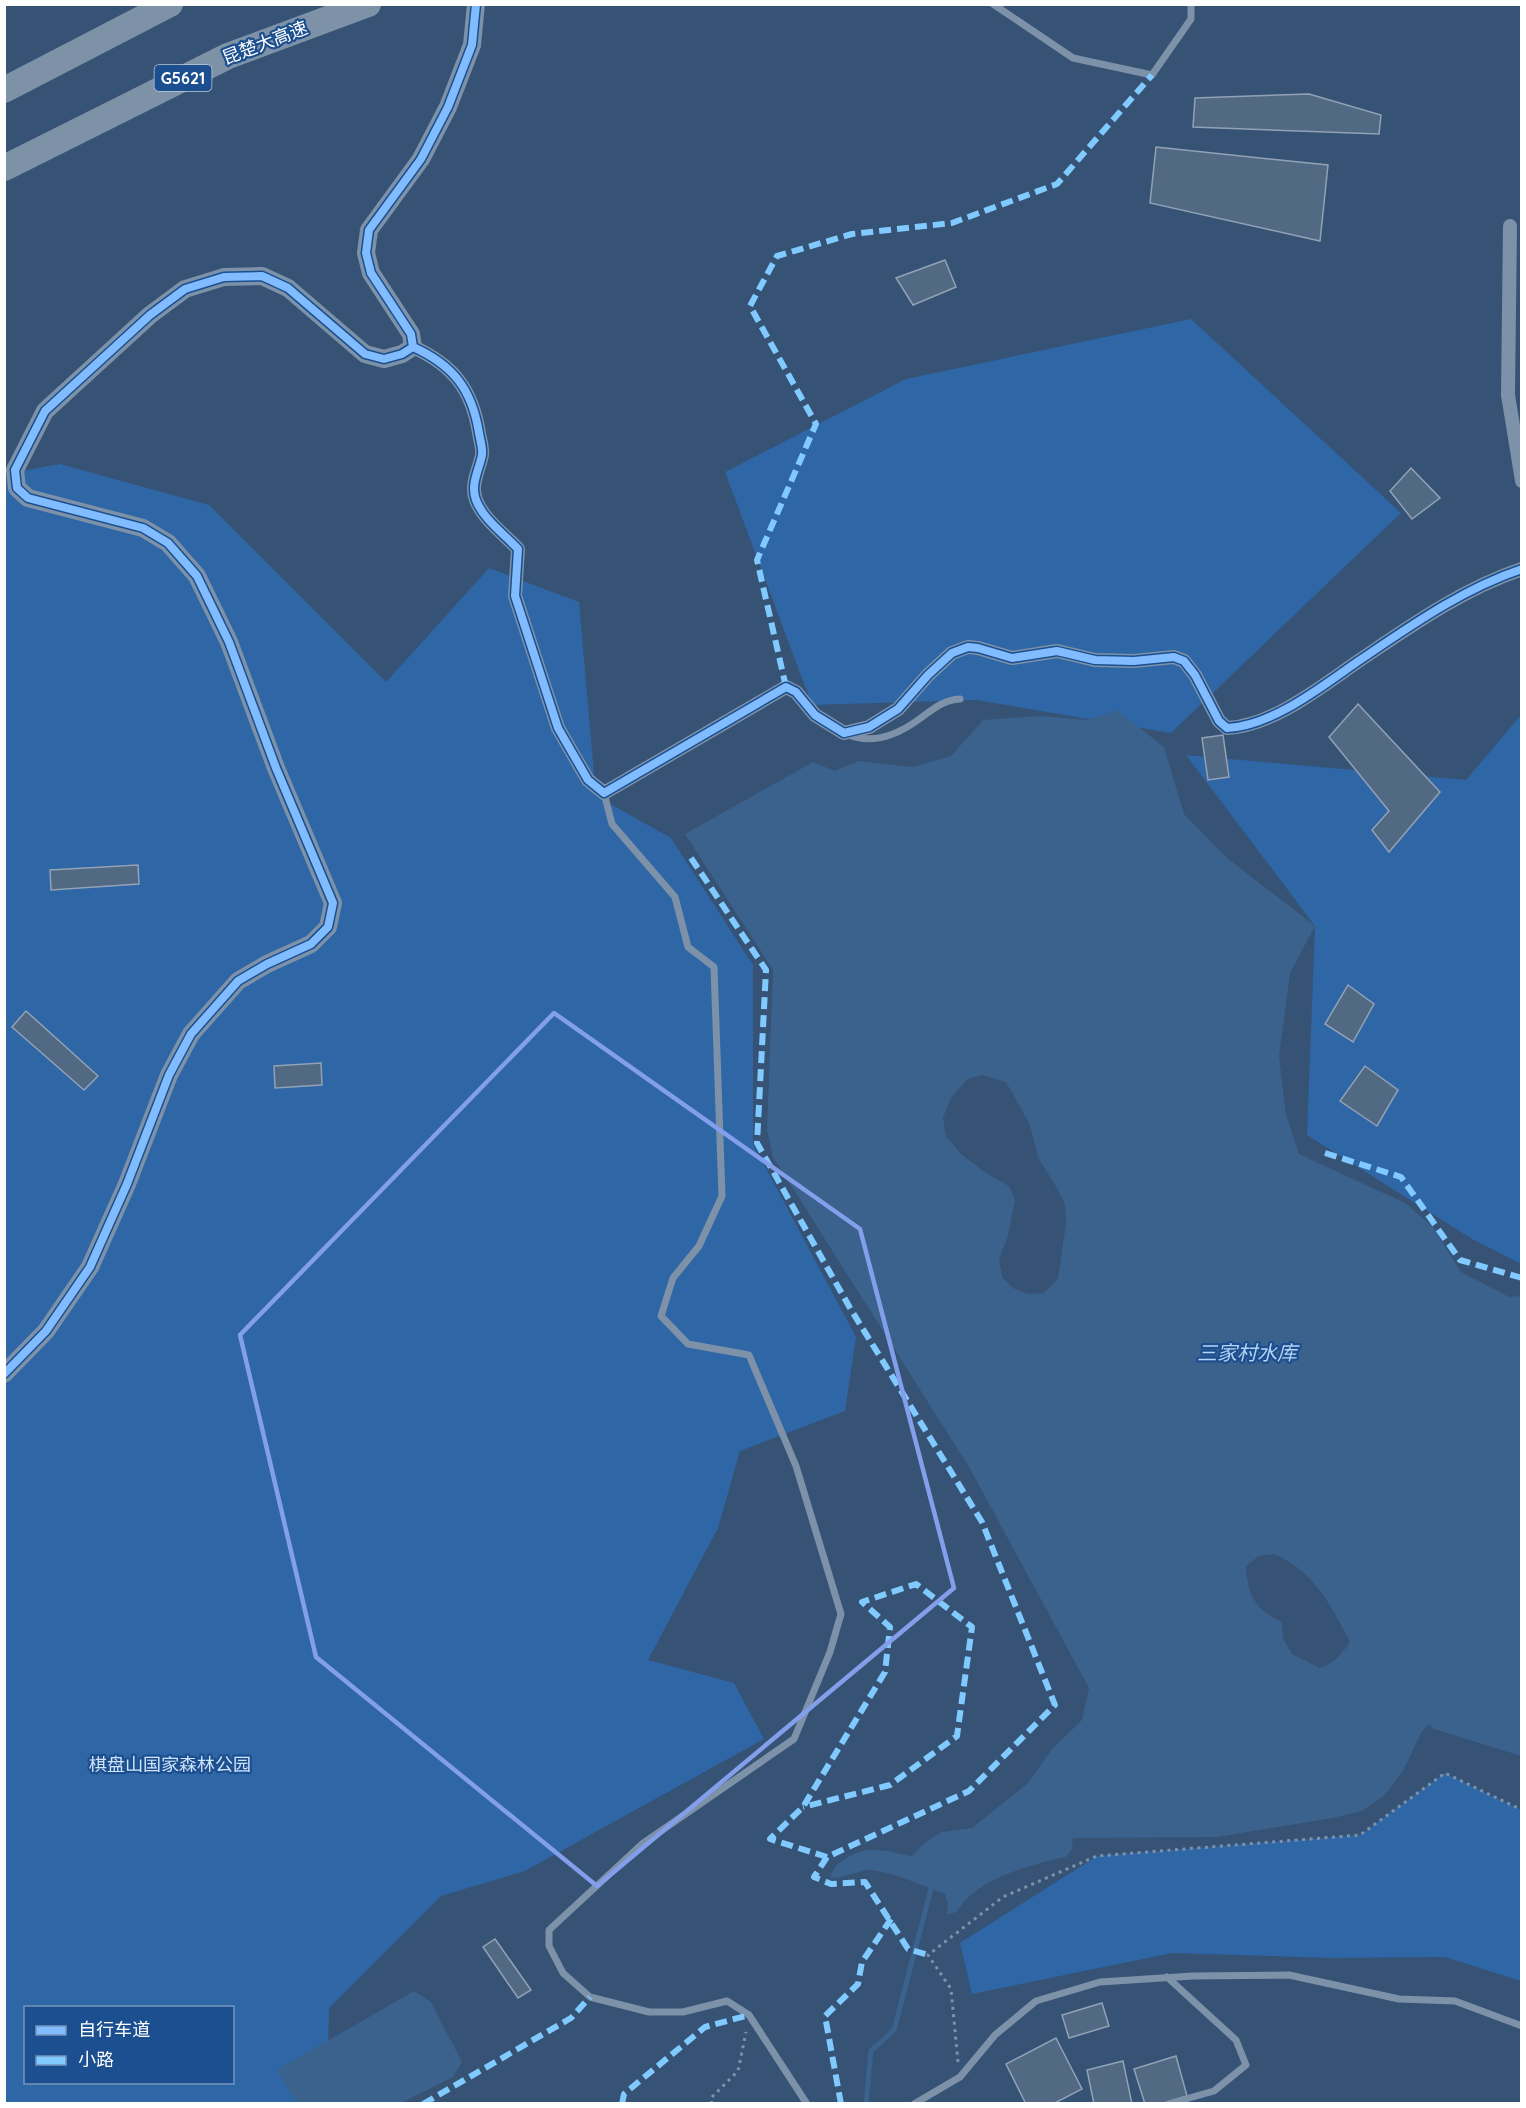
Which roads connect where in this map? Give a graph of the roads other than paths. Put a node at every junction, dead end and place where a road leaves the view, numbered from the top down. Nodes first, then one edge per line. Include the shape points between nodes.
1 (170, 4) edge
2 (368, 4) edge
3 (476, 4) edge
4 (993, 4) edge
5 (1191, 4) edge
6 (4, 90) edge
7 (4, 168) edge
8 (1510, 226) dead end
9 (413, 347) junction
10 (1521, 481) edge
11 (1521, 569) edge
12 (960, 699) dead end
13 (844, 733) junction
14 (604, 793) junction
15 (4, 1374) edge
16 (1167, 1977) junction
17 (1521, 2026) edge
18 (807, 2103) edge
19 (914, 2103) edge
20 (1168, 2103) edge

1 - 6 highway
2 - 7 highway, 昆楚大高速 / G5621 via 228,56
3 - 9 street via 472,45 448,106 421,159 369,230 366,253 371,273 411,333
4 - 5 lane via 1073,58 1152,75 1191,19
8 - 10 street via 1508,395
9 - 14 street via 457,377 476,412 482,453 474,482 476,499 486,517 518,549 514,596 558,728 588,780
9 - 15 street via 384,359 365,354 288,288 262,276 224,277 185,289 150,315 45,411 15,470 17,488 28,498 143,528 168,543 197,576 229,642 333,903 328,927 311,944 238,981 191,1034 169,1076 90,1267 46,1331
11 - 13 street via 1495,578 1435,611 1318,689 1272,716 1242,727 1227,728 1219,721 1195,675 1184,661 1174,657 1095,660 1057,651 1012,658 968,647 952,653 898,709 869,727
12 - 13 lane via 937,705 915,722 878,740 858,739
13 - 14 street via 815,715 796,692 786,687
14 - 18 lane via 612,824 675,897 688,947 714,967 722,1196 699,1246 673,1278 661,1316 688,1344 749,1355 796,1466 841,1614 830,1652 794,1739 642,1844 549,1930 549,1946 563,1972 590,1997 649,2012 683,2012 727,2001 749,2015
16 - 17 lane via 1290,1975 1399,1999 1455,2001
16 - 19 lane via 1100,1982 1036,2001 995,2034 960,2077
16 - 20 lane via 1236,2040 1246,2065 1214,2091

